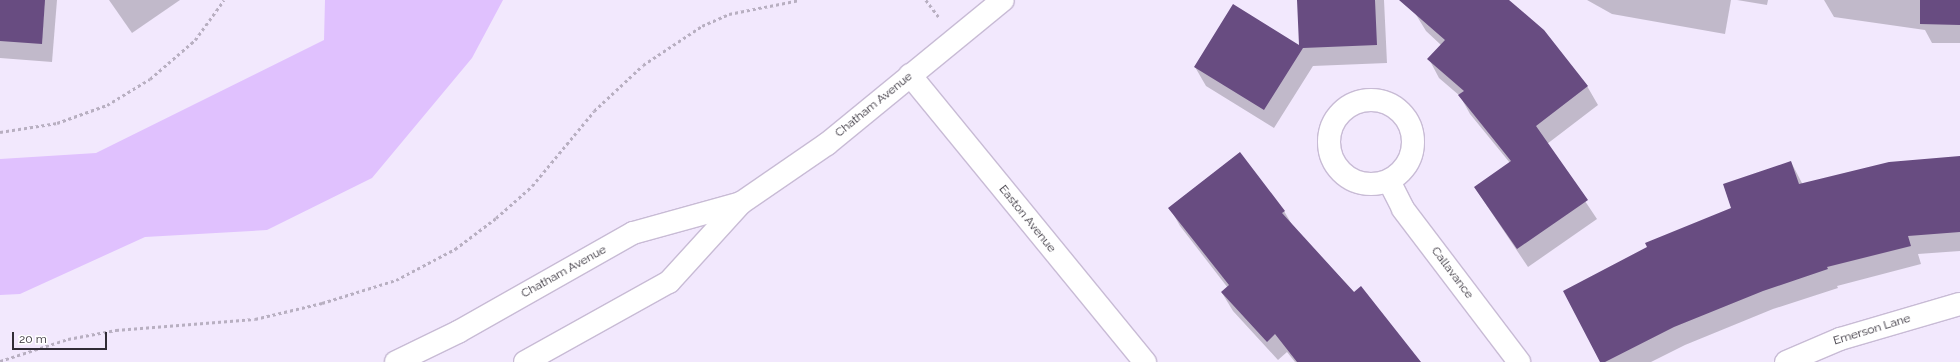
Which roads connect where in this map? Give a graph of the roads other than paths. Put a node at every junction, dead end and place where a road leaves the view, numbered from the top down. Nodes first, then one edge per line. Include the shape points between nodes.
1 (1003, 0) edge
2 (910, 75) junction
3 (1389, 181) dead end
4 (741, 203) junction
5 (1960, 304) edge
6 (396, 362) edge
7 (525, 362) edge
8 (1144, 362) edge
9 (1519, 362) edge
10 (1786, 362) edge

1 - 2 street, Chatham Avenue
2 - 4 street, Chatham Avenue via 826,144
2 - 8 street, Easton Avenue
3 - 9 street, Callavance via 1403,209
4 - 6 street, Chatham Avenue via 633,233 458,332
4 - 7 street, Chatham Avenue via 669,282
5 - 10 street, Emerson Lane via 1840,339

